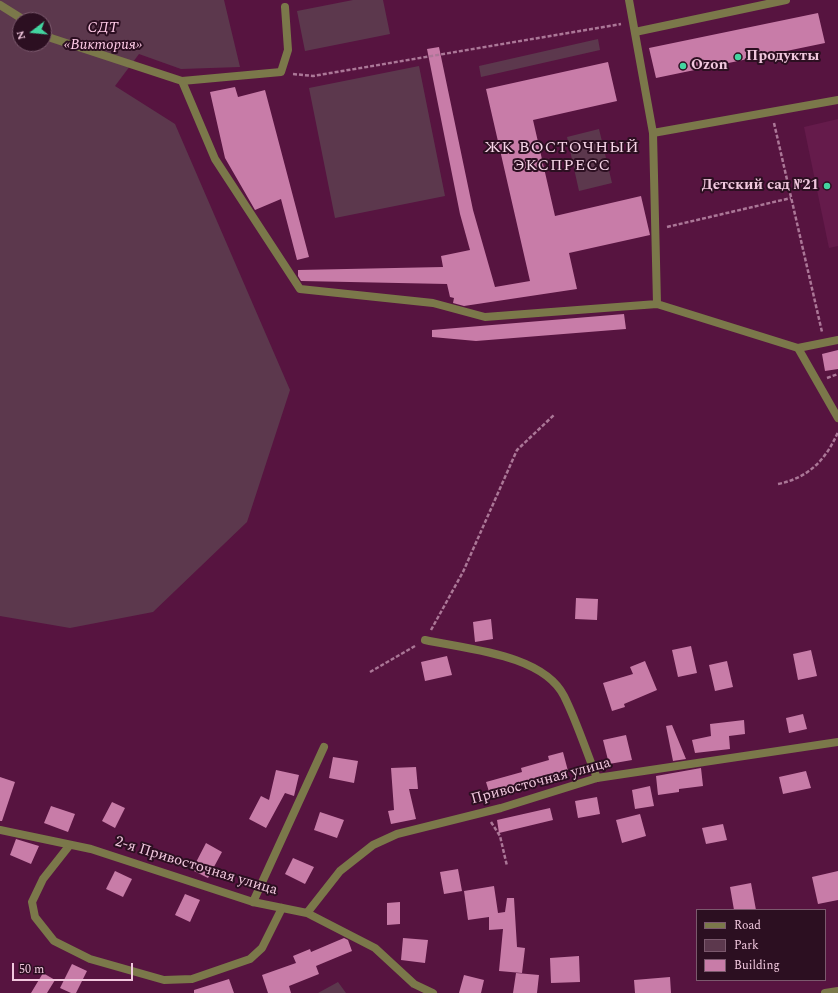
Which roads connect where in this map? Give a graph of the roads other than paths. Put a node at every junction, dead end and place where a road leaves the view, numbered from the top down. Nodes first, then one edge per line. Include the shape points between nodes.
1 (629, 0) edge
2 (786, 0) edge
3 (0, 4) edge
4 (285, 7) dead end
5 (12, 12) edge
6 (635, 32) junction
7 (52, 38) edge
8 (182, 81) junction
9 (838, 100) edge
10 (653, 133) junction
11 (657, 304) junction
12 (838, 340) edge
13 (798, 348) junction
14 (838, 418) edge
15 (425, 640) road end
16 (838, 742) edge
17 (324, 747) dead end
18 (597, 778) junction
19 (0, 830) edge
20 (69, 846) junction
21 (253, 902) junction
22 (282, 908) junction
23 (307, 913) junction
24 (838, 991) edge
25 (433, 993) edge
26 (825, 993) edge

1 - 6 street
2 - 6 street
3 - 5 street
4 - 8 street via 288,50 281,72
6 - 10 street
7 - 8 street
8 - 11 street via 215,159 300,289 433,303 484,317
9 - 10 street
10 - 11 street
11 - 13 street
12 - 13 street
13 - 14 street
15 - 18 street via 517,659 548,676 564,695
16 - 18 street, Привосточная улица
17 - 21 street
18 - 23 street, Привосточная улица via 487,812 397,834 373,845 340,871
19 - 20 street, 2-я Привосточная улица
20 - 21 street, 2-я Привосточная улица via 91,849
20 - 22 street via 43,879 32,902 35,917 54,940 90,959 164,980 192,979 250,959 262,948
21 - 22 street, 2-я Привосточная улица
22 - 23 street, 2-я Привосточная улица
23 - 25 street, 2-я Привосточная улица via 375,948 414,984
24 - 26 street

